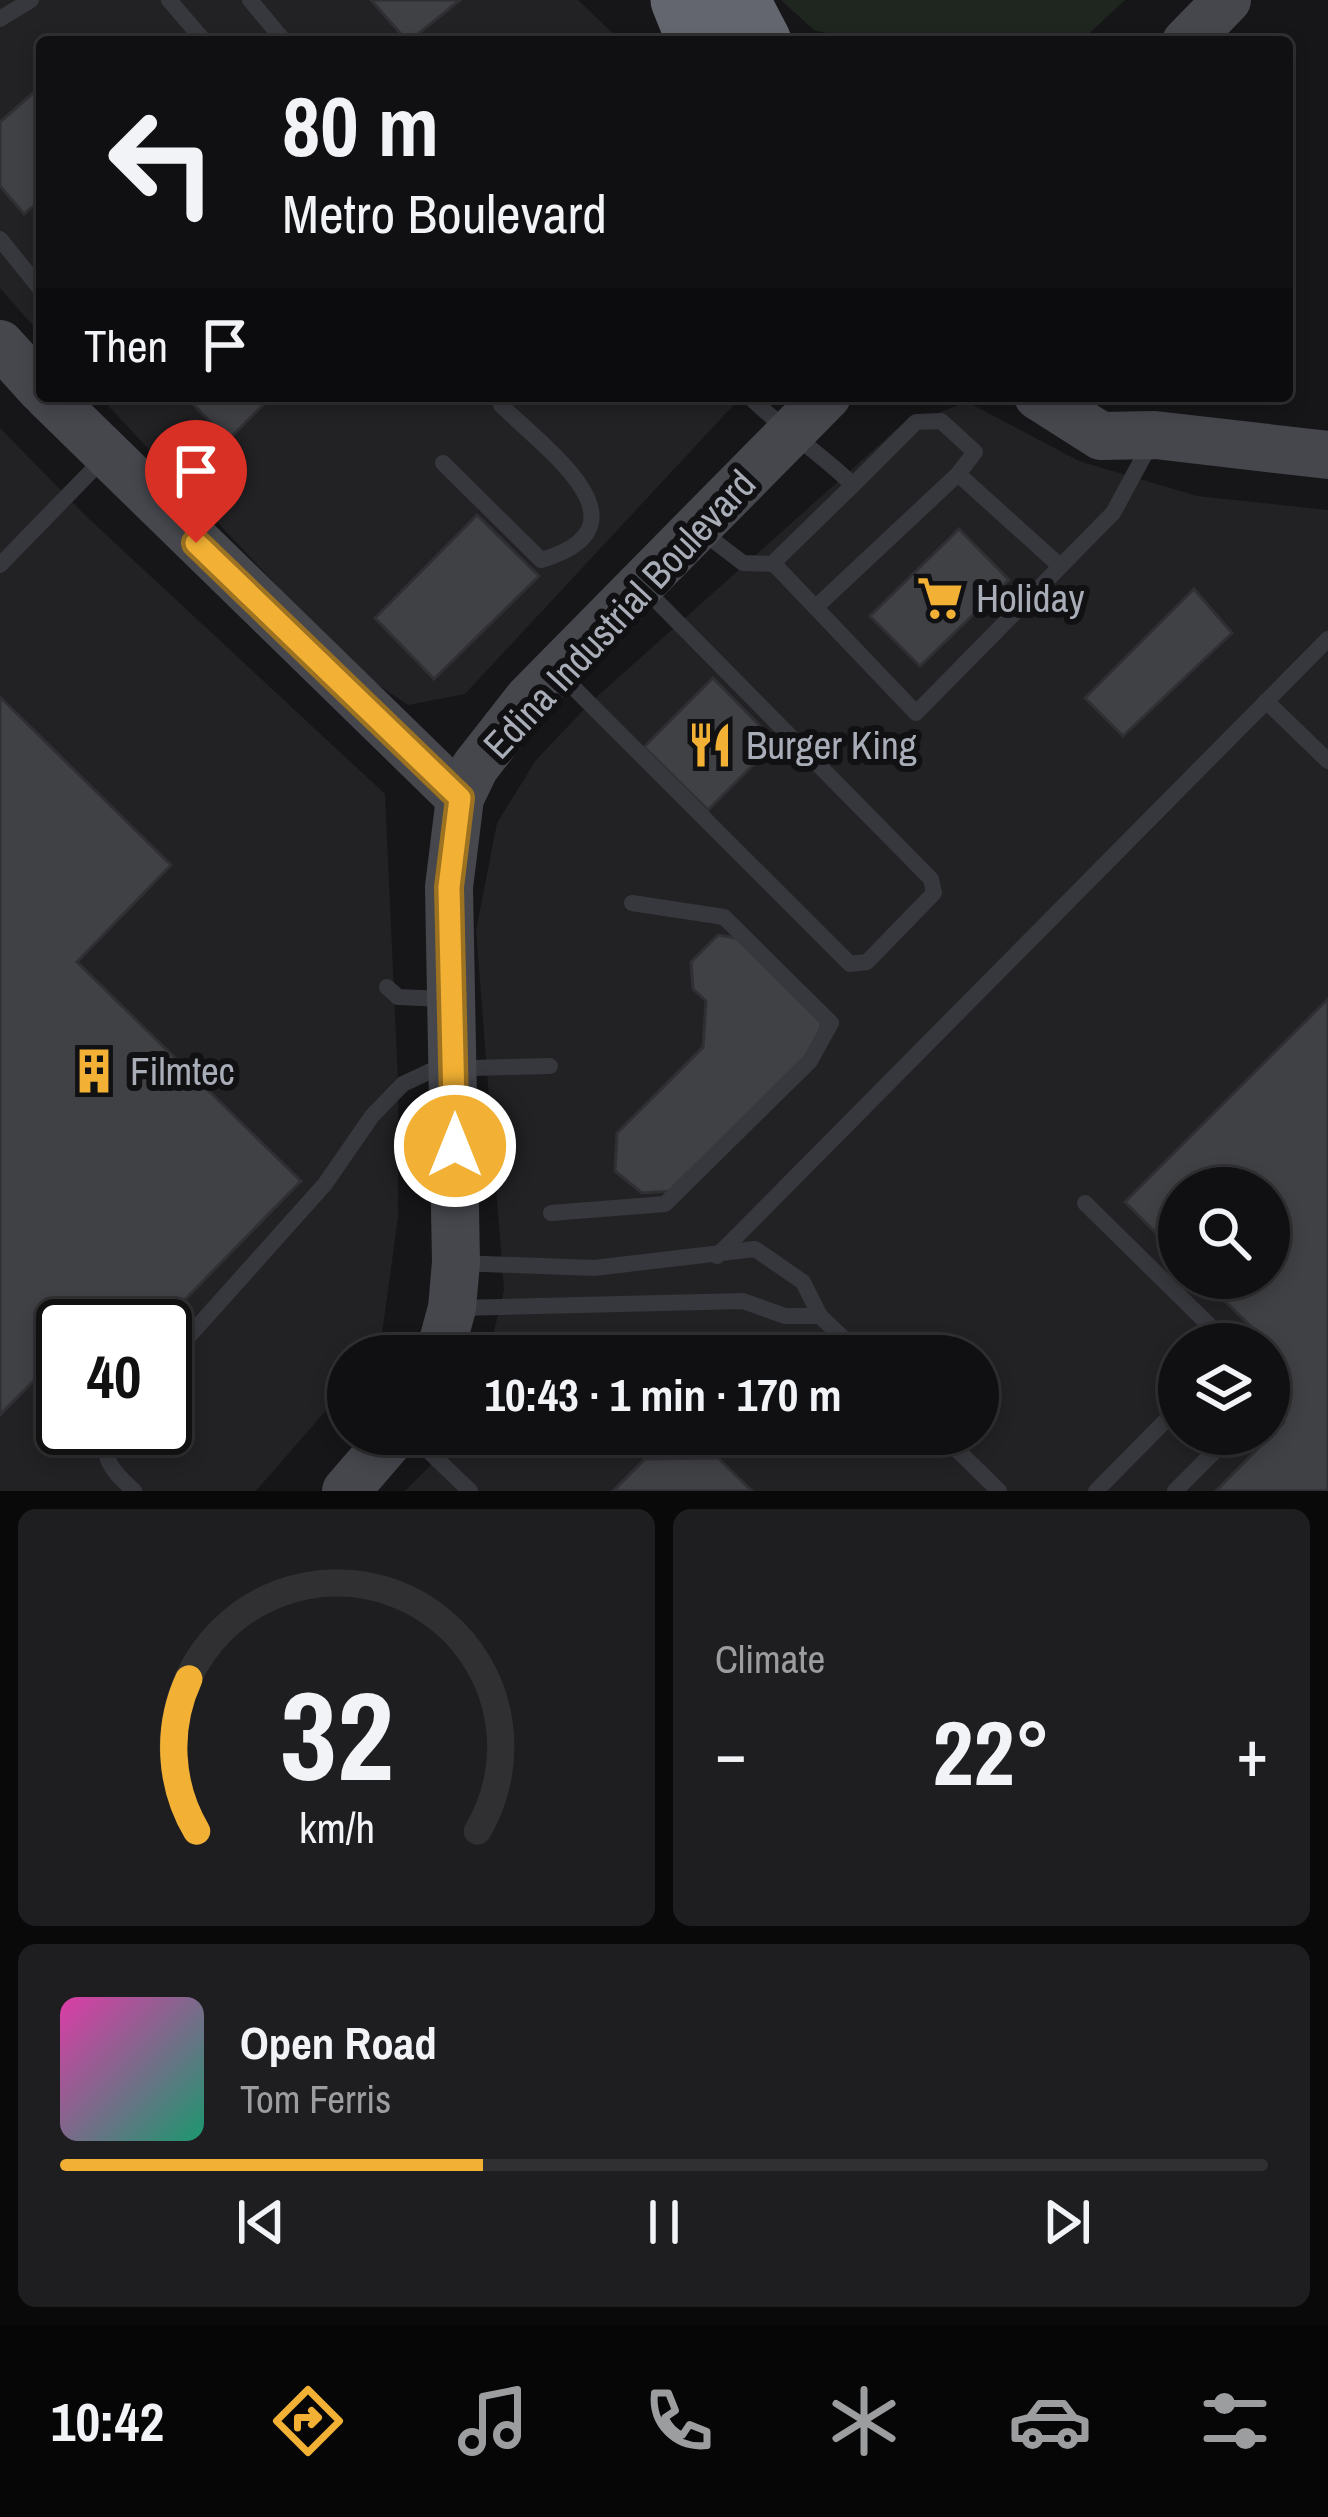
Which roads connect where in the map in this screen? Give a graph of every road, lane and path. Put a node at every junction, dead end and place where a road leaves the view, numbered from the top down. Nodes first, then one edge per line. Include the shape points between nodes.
1 (31, 0) edge
2 (169, 0) edge
3 (250, 0) edge
4 (682, 0) edge
5 (738, 0) edge
6 (1227, 0) edge
7 (0, 19) edge
8 (200, 36) edge
9 (279, 36) edge
10 (697, 36) edge
11 (757, 36) edge
12 (1192, 36) edge
13 (0, 239) edge
14 (36, 284) edge
15 (58, 402) edge
16 (755, 402) edge
17 (821, 402) edge
18 (1047, 402) edge
19 (1125, 402) edge
20 (501, 405) dead end
21 (788, 435) junction
22 (1155, 435) junction
23 (1328, 454) edge
24 (106, 456) junction
25 (443, 463) dead end
26 (958, 474) junction
27 (853, 485) junction
28 (696, 527) junction
29 (772, 564) junction
30 (0, 565) edge
31 (1060, 566) junction
32 (640, 584) junction
33 (816, 608) junction
34 (1328, 639) edge
35 (556, 670) junction
36 (1266, 701) junction
37 (1328, 761) edge
38 (460, 798) junction
39 (632, 903) dead end
40 (387, 987) dead end
41 (451, 999) junction
42 (550, 1066) dead end
43 (455, 1068) junction
44 (1084, 1203) dead end
45 (551, 1213) dead end
46 (717, 1256) junction
47 (454, 1285) junction
48 (820, 1316) junction
49 (1207, 1323) edge
50 (192, 1333) edge
51 (443, 1335) edge
52 (840, 1335) edge
53 (1158, 1428) edge
54 (105, 1455) edge
55 (377, 1455) edge
56 (433, 1455) edge
57 (962, 1455) edge
58 (1211, 1455) edge
59 (134, 1491) edge
60 (346, 1491) edge
61 (470, 1491) edge
62 (999, 1491) edge
63 (1096, 1491) edge
64 (1175, 1491) edge

1 - 7 lane
2 - 8 lane
3 - 9 lane
4 - 10 highway
5 - 11 highway
6 - 12 street
13 - 14 lane
15 - 24 street
16 - 21 lane
17 - 21 street, Edina Industrial Boulevard
18 - 22 street via 1101,436
19 - 22 street
20 - 25 lane via 584,488 595,522 587,535 569,552 541,560
21 - 27 lane
21 - 28 street, Edina Industrial Boulevard
22 - 23 street
22 - 31 lane via 1114,513
24 - 30 lane
24 - 38 street
26 - 27 lane via 975,452 941,422 916,422
26 - 31 lane
26 - 33 lane
27 - 29 lane
28 - 29 lane via 743,562
28 - 32 street, Edina Industrial Boulevard
29 - 33 lane
31 - 33 lane via 916,713
32 - 35 street, Edina Industrial Boulevard
32 - 35 lane via 931,879 934,893 867,962 850,964
34 - 36 lane
35 - 38 street, Edina Industrial Boulevard via 498,735
36 - 37 lane
36 - 46 lane
38 - 41 street, Edina Industrial Boulevard via 449,887
39 - 45 lane via 724,917 831,1023 810,1061 664,1204
40 - 41 lane via 398,997
41 - 43 street, Edina Industrial Boulevard
42 - 43 lane
43 - 47 street, Edina Industrial Boulevard
43 - 50 lane via 404,1084 372,1115 325,1184
44 - 49 lane
46 - 47 lane
46 - 48 lane via 755,1249 803,1282
47 - 48 lane via 742,1301 785,1316
47 - 51 street, Edina Industrial Boulevard
48 - 52 lane
53 - 63 lane
54 - 59 lane
55 - 60 street
56 - 61 lane
57 - 62 lane
58 - 64 lane

